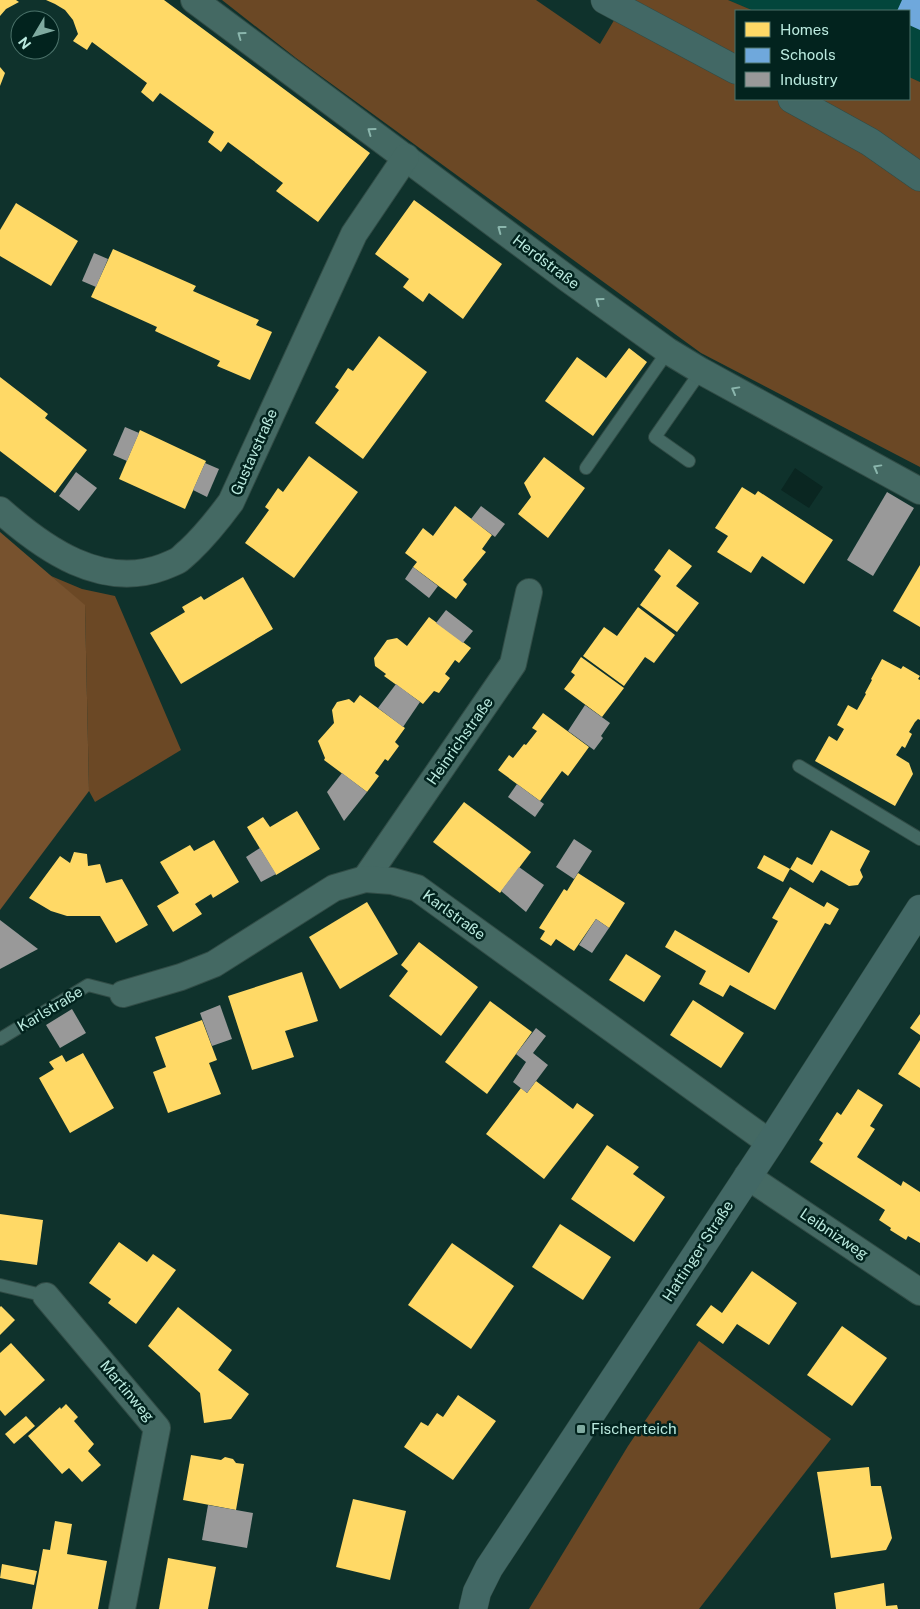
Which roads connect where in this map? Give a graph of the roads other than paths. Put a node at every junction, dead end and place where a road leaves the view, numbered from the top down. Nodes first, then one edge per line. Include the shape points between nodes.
1 (194, 0) edge
2 (605, 0) edge
3 (735, 69) edge
4 (794, 100) edge
5 (406, 157) junction
6 (920, 177) edge
7 (668, 351) junction
8 (701, 371) junction
9 (689, 461) dead end
10 (586, 468) dead end
11 (920, 491) edge
12 (0, 510) edge
13 (529, 592) dead end
14 (799, 766) dead end
15 (920, 839) edge
16 (365, 879) junction
17 (920, 910) edge
18 (123, 994) joint
19 (0, 1039) edge
20 (770, 1142) junction
21 (747, 1176) junction
22 (0, 1285) edge
23 (920, 1292) edge
24 (46, 1296) joint
25 (475, 1601) edge
26 (122, 1609) edge
27 (454, 1609) edge

5 -> 1 street, Herdstraße
2 - 3 main road
4 - 6 main road via 870,142
7 -> 5 street, Herdstraße
5 - 12 street, Gustavstraße via 354,234 231,502 206,535 178,561 147,573 115,574 87,568 59,554
7 - 8 street, Herdstraße
7 - 10 lane
8 - 9 lane via 655,437
11 -> 8 street, Herdstraße
13 - 16 street, Heinrichstraße via 513,664
14 - 15 lane
16 - 18 street, Karlstraße via 334,888 214,964
16 - 20 street, Karlstraße via 392,881 417,888
17 - 20 main road, Hattinger Straße
18 - 19 lane, Karlstraße via 88,985
20 - 21 main road, Hattinger Straße
21 - 23 street, Leibnizweg
21 - 25 main road, Hattinger Straße via 489,1568
22 - 24 lane, Martinweg
24 - 26 street, Martinweg via 158,1428
25 - 27 main road, Hattinger Straße

